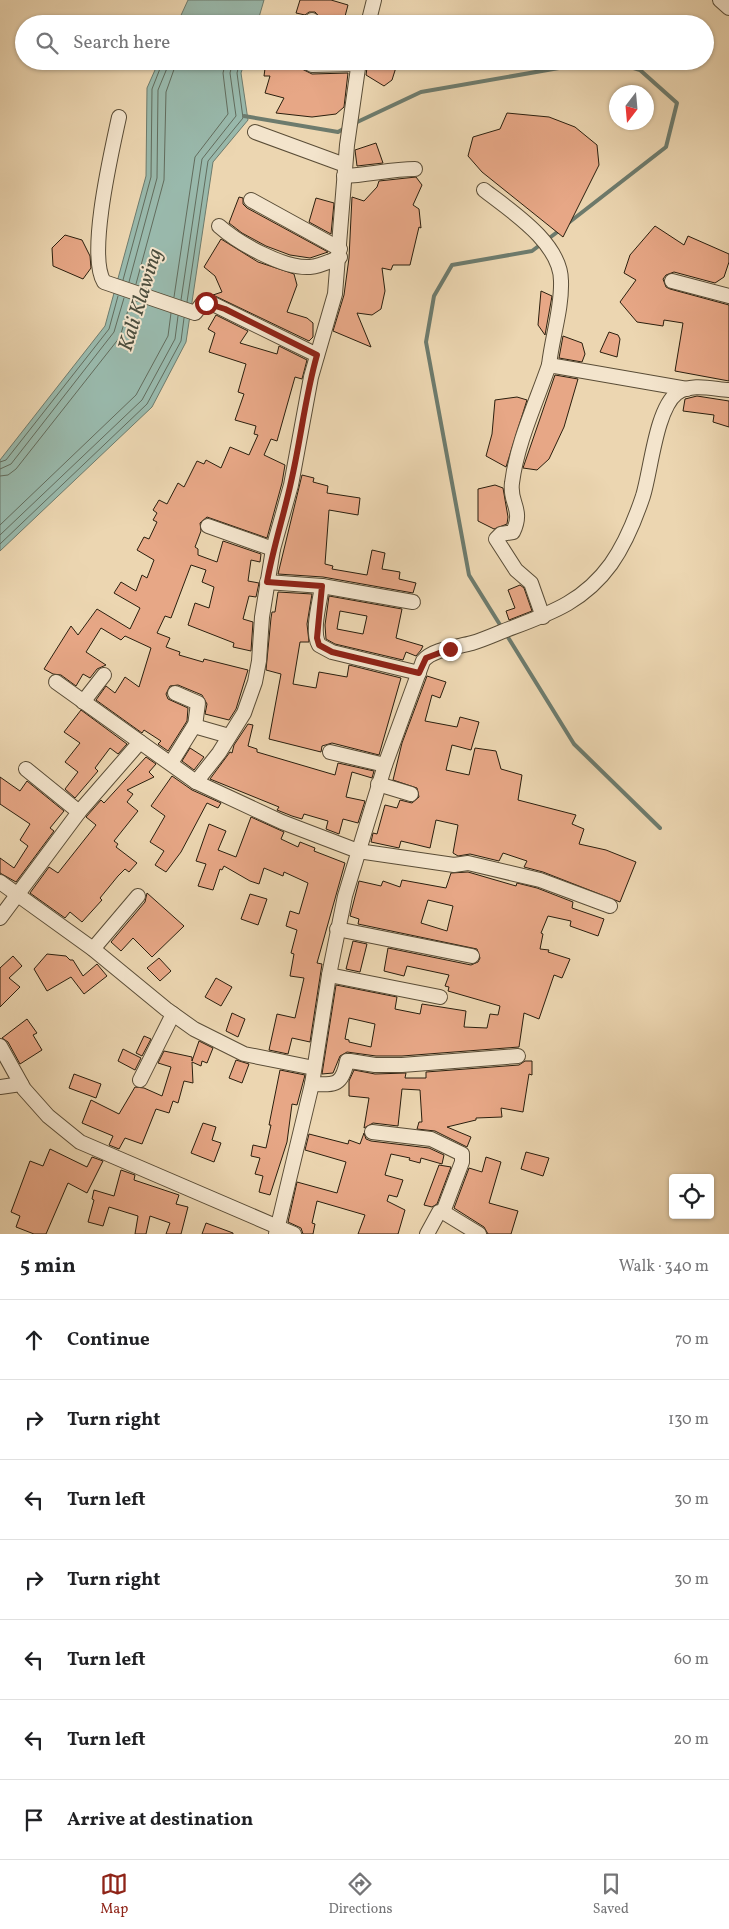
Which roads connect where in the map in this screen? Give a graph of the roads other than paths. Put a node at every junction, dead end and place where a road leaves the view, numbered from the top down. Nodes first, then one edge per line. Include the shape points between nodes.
1 (374, 0) edge
2 (720, 0) edge
3 (729, 8) edge
4 (370, 15) edge
5 (357, 70) edge
6 (119, 116) dead end
7 (255, 132) dead end
8 (414, 169) dead end
9 (345, 170) junction
10 (484, 190) dead end
11 (251, 200) dead end
12 (219, 226) dead end
13 (340, 253) junction
14 (672, 281) dead end
15 (729, 296) edge
16 (317, 355) junction
17 (549, 364) junction
18 (687, 389) junction
19 (729, 390) edge
20 (208, 526) dead end
21 (273, 549) junction
22 (267, 582) junction
23 (322, 586) junction
24 (413, 602) dead end
25 (543, 617) junction
26 (419, 673) junction
27 (104, 675) dead end
28 (56, 682) dead end
29 (176, 694) dead end
30 (84, 702) junction
31 (195, 726) junction
32 (229, 736) junction
33 (140, 742) junction
34 (330, 752) dead end
35 (171, 763) junction
36 (384, 765) junction
37 (26, 769) dead end
38 (196, 782) junction
39 (378, 784) junction
40 (411, 794) dead end
41 (79, 812) junction
42 (358, 851) junction
43 (0, 882) edge
44 (18, 893) junction
45 (138, 896) dead end
46 (610, 906) dead end
47 (0, 918) edge
48 (337, 929) junction
49 (93, 949) junction
50 (472, 956) dead end
51 (329, 975) junction
52 (440, 997) dead end
53 (173, 1014) junction
54 (0, 1046) edge
55 (518, 1056) dead end
56 (314, 1068) junction
57 (140, 1080) dead end
58 (21, 1084) junction
59 (312, 1084) junction
60 (0, 1087) edge
61 (372, 1132) dead end
62 (443, 1212) junction
63 (276, 1231) edge
64 (294, 1234) edge
65 (427, 1234) edge
66 (479, 1234) edge

1 - 4 street
2 - 3 street
5 - 9 street
6 - 16 street via 100,228 99,268 102,278 108,284 195,313 202,304 213,304
7 - 9 street
8 - 9 street via 386,169 372,174
9 - 13 street
10 - 17 street via 537,234 556,258 561,283
11 - 13 street
12 - 13 street via 244,245 298,266 316,266
13 - 16 street via 335,294
14 - 15 street
16 - 21 street via 302,416 291,485
17 - 18 street
17 - 25 street via 511,486 519,520 514,532 501,534 496,539 516,570 531,583
18 - 19 street
18 - 25 street via 673,397 665,410 643,494 621,549 589,588 564,607
20 - 21 street
21 - 22 street
22 - 23 street
22 - 32 street via 256,682 251,700
23 - 24 street
23 - 26 street via 317,626 319,645 332,652
25 - 26 street via 428,657
26 - 36 street
27 - 30 street
28 - 30 street
29 - 31 street via 198,703
30 - 33 street
31 - 32 street
31 - 35 street
32 - 38 street
33 - 35 street
33 - 41 street
34 - 36 street
35 - 38 street
36 - 39 street
37 - 41 street
38 - 42 street via 282,822
39 - 40 street
39 - 42 street
41 - 44 street
42 - 46 street via 454,865 468,864 540,880
42 - 48 street
43 - 44 street
44 - 47 street
44 - 49 street
45 - 49 street
48 - 50 street
48 - 51 street
49 - 53 street
51 - 52 street
51 - 56 street
53 - 56 street via 212,1039 244,1054
53 - 57 street
54 - 58 street
55 - 59 street via 402,1065 347,1061 345,1073 338,1082
56 - 59 street
58 - 60 street
58 - 63 street via 48,1116 80,1142
59 - 63 street
61 - 62 street via 431,1138 462,1154
62 - 65 street via 438,1212
62 - 66 street
63 - 64 street

